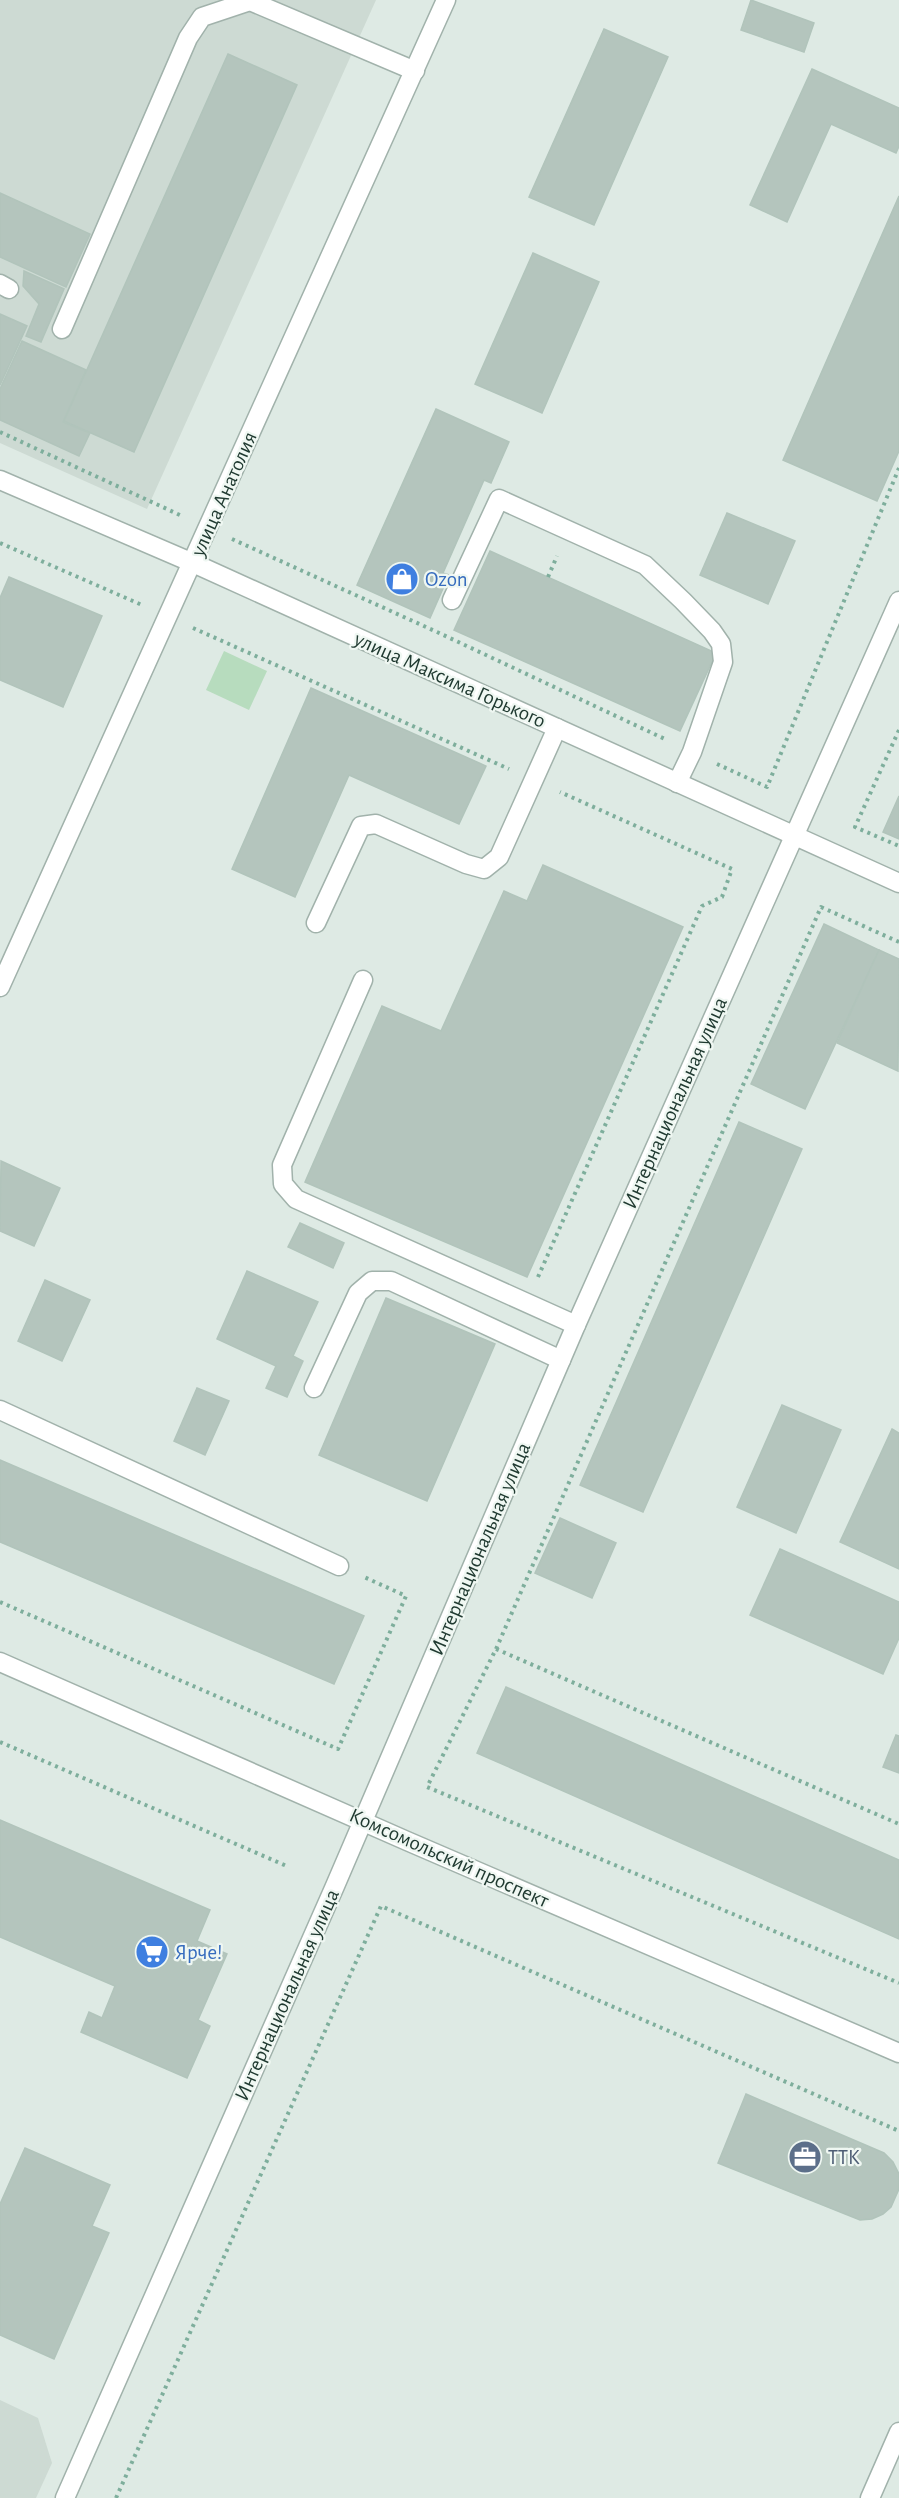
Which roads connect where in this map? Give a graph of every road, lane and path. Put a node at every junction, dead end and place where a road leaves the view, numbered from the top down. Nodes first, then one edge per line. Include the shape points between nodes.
1 (446, 0) edge
2 (415, 71) junction
3 (62, 328) dead end
4 (0, 432) edge
5 (899, 468) edge
6 (0, 480) edge
7 (208, 529) junction
8 (0, 543) edge
9 (193, 563) junction
10 (452, 600) dead end
11 (899, 601) edge
12 (168, 617) junction
13 (557, 728) junction
14 (899, 730) edge
15 (692, 752) junction
16 (534, 780) junction
17 (677, 783) junction
18 (793, 836) junction
19 (899, 846) edge
20 (899, 883) edge
21 (316, 923) dead end
22 (899, 942) edge
23 (363, 980) dead end
24 (0, 987) edge
25 (526, 1302) junction
26 (576, 1325) junction
27 (561, 1360) junction
28 (314, 1388) dead end
29 (0, 1410) edge
30 (339, 1566) joint
31 (0, 1602) edge
32 (496, 1648) junction
33 (0, 1662) edge
34 (0, 1742) edge
35 (362, 1821) junction
36 (899, 1824) edge
37 (289, 1867) dead end
38 (899, 1983) edge
39 (899, 2054) edge
40 (899, 2131) edge
41 (899, 2432) edge
42 (65, 2498) edge
43 (116, 2498) edge
44 (870, 2498) edge

1 - 2 street, улица Анатолия
2 - 3 street via 250,1 202,17 188,38
2 - 7 street, улица Анатолия
4 - 7 path
5 - 15 path via 767,787
6 - 9 street, улица Максима Горького
7 - 9 street, улица Анатолия
7 - 15 path
8 - 12 path
9 - 12 street, улица Анатолия
9 - 13 street, улица Максима Горького
10 - 15 street via 499,499 645,565 721,644 723,662
11 - 18 street, Интернациональная улица
12 - 16 path
12 - 24 street, улица Анатолия
13 - 16 street
13 - 17 street, улица Максима Горького
14 - 19 path via 855,827
15 - 17 street
16 - 21 street via 499,857 484,869 376,824 361,826
16 - 25 path via 732,868 722,897 702,906
17 - 18 street, улица Максима Горького
18 - 20 street, улица Максима Горького
18 - 26 street, Интернациональная улица
22 - 32 path via 821,908
23 - 25 street via 282,1165 283,1184 296,1199
25 - 26 street
26 - 27 street, Интернациональная улица
27 - 28 street via 391,1281 372,1281 358,1293
27 - 35 street, Интернациональная улица
29 - 30 street
30 - 31 path via 406,1596 338,1749
32 - 36 path
32 - 38 path via 427,1787
33 - 35 street, Комсомольский проспект
34 - 37 path
35 - 39 street, Комсомольский проспект
35 - 42 street, Интернациональная улица
40 - 43 path via 381,1906
41 - 44 street

